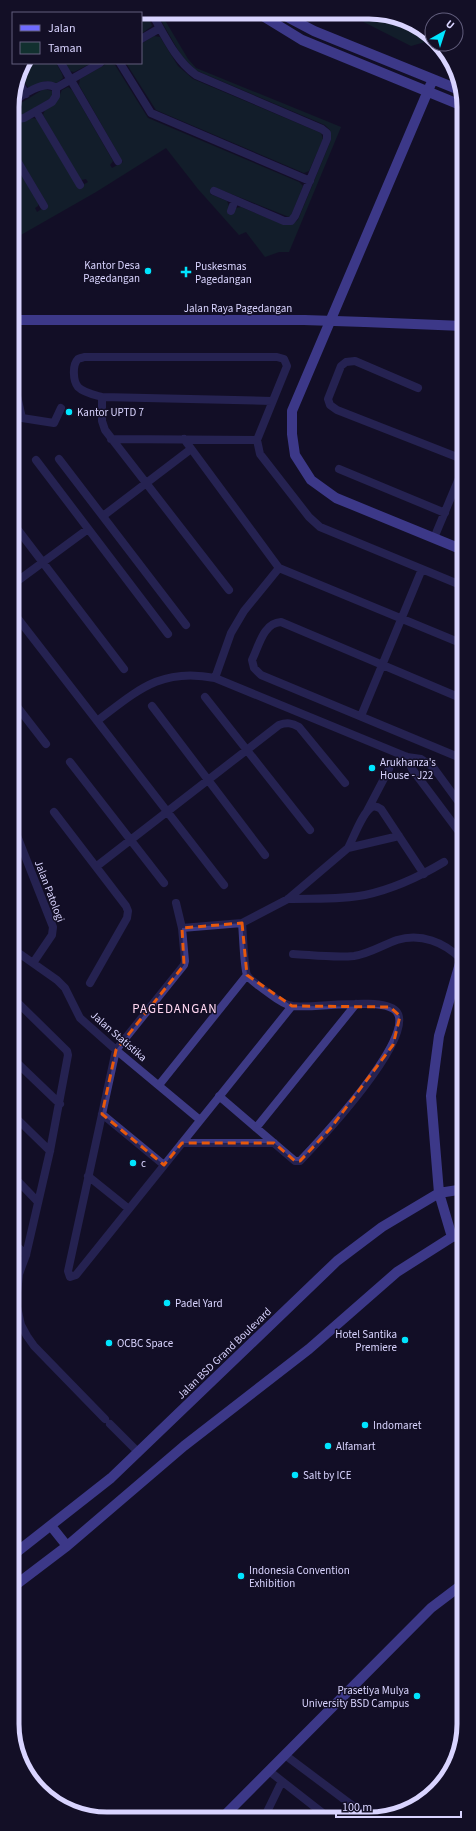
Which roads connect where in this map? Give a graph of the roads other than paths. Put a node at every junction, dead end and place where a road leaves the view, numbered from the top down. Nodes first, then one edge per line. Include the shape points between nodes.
1 (155, 19) edge
2 (268, 19) edge
3 (291, 19) edge
4 (160, 28) junction
5 (142, 38) edge
6 (62, 64) edge
7 (98, 64) edge
8 (121, 64) edge
9 (432, 79) junction
10 (71, 80) junction
11 (22, 87) edge
12 (56, 88) junction
13 (455, 88) edge
14 (427, 92) junction
15 (26, 94) junction
16 (19, 99) edge
17 (457, 104) edge
18 (36, 111) junction
19 (19, 118) edge
20 (118, 161) dead end
21 (19, 164) edge
22 (310, 181) junction
23 (80, 185) dead end
24 (214, 191) dead end
25 (235, 200) junction
26 (44, 206) dead end
27 (231, 210) dead end
28 (19, 320) edge
29 (457, 326) edge
30 (418, 388) dead end
31 (102, 397) junction
32 (272, 401) junction
33 (19, 404) edge
34 (61, 408) dead end
35 (22, 418) joint
36 (111, 439) junction
37 (184, 440) junction
38 (257, 440) junction
39 (191, 449) junction
40 (457, 457) edge
41 (59, 459) dead end
42 (36, 460) dead end
43 (338, 469) dead end
44 (146, 483) junction
45 (457, 483) edge
46 (445, 513) junction
47 (102, 516) junction
48 (88, 528) junction
49 (19, 531) edge
50 (434, 538) junction
51 (457, 548) edge
52 (43, 562) junction
53 (279, 568) junction
54 (422, 569) junction
55 (19, 580) edge
56 (457, 584) edge
57 (229, 590) dead end
58 (401, 618) junction
59 (19, 620) edge
60 (186, 625) dead end
61 (168, 634) dead end
62 (457, 641) edge
63 (382, 665) junction
64 (124, 669) dead end
65 (215, 678) junction
66 (457, 696) edge
67 (205, 697) dead end
68 (152, 706) dead end
69 (19, 709) edge
70 (361, 716) junction
71 (97, 720) junction
72 (46, 744) dead end
73 (247, 750) junction
74 (457, 756) edge
75 (408, 757) junction
76 (70, 762) dead end
77 (389, 769) dead end
78 (208, 780) junction
79 (345, 783) dead end
80 (457, 800) edge
81 (54, 812) dead end
82 (167, 812) junction
83 (367, 812) junction
84 (457, 825) edge
85 (310, 830) dead end
86 (399, 836) junction
87 (130, 840) junction
88 (19, 841) edge
89 (348, 848) junction
90 (265, 855) dead end
91 (444, 862) dead end
92 (97, 866) junction
93 (424, 874) junction
94 (164, 883) dead end
95 (224, 885) dead end
96 (288, 899) junction
97 (176, 903) dead end
98 (242, 924) junction
99 (182, 928) junction
100 (457, 952) edge
101 (19, 953) edge
102 (293, 954) dead end
103 (34, 963) junction
104 (457, 973) edge
105 (247, 975) junction
106 (90, 983) dead end
107 (356, 1004) junction
108 (19, 1005) edge
109 (292, 1006) junction
110 (116, 1050) junction
111 (19, 1065) edge
112 (160, 1085) junction
113 (219, 1096) junction
114 (60, 1104) junction
115 (102, 1114) junction
116 (200, 1120) junction
117 (19, 1121) edge
118 (256, 1128) junction
119 (182, 1143) junction
120 (274, 1143) junction
121 (50, 1151) junction
122 (164, 1165) junction
123 (88, 1176) junction
124 (19, 1182) edge
125 (457, 1190) edge
126 (439, 1193) junction
127 (38, 1202) junction
128 (129, 1209) junction
129 (457, 1236) edge
130 (452, 1237) junction
131 (19, 1248) edge
132 (26, 1255) junction
133 (19, 1274) edge
134 (19, 1316) edge
135 (21, 1325) joint
136 (138, 1452) junction
137 (51, 1526) junction
138 (67, 1546) junction
139 (19, 1551) edge
140 (19, 1582) edge
141 (457, 1588) edge
142 (285, 1755) junction
143 (269, 1771) junction
144 (282, 1782) junction
145 (228, 1812) edge
146 (267, 1812) edge
147 (321, 1812) edge
148 (361, 1812) edge

1 - 4 street
2 - 14 street via 302,40
3 - 9 street via 314,31
4 - 5 street
4 - 22 street via 180,61 196,75 325,130 328,136
6 - 10 street
7 - 10 street
8 - 22 street via 151,113
9 - 13 street
9 - 14 street
10 - 12 street
10 - 20 street
11 - 15 street
12 - 15 street via 46,84
12 - 18 street via 54,99
14 - 17 street
14 - 50 street via 292,411 292,434 295,455 311,480 336,498
15 - 16 street
18 - 19 street
18 - 23 street
21 - 26 street
22 - 25 street via 292,221 288,222
24 - 25 street
25 - 27 street
28 - 29 street, Jalan Raya Pagedangan, bridge via 304,320
30 - 40 street via 355,361 346,362 341,366 328,399 330,405 337,410
31 - 32 street
31 - 32 street via 78,387 74,379 74,366 78,360 84,357 281,357 287,366
31 - 36 street via 102,421 104,430
32 - 38 street
33 - 35 street
34 - 35 street via 54,423
36 - 37 street
36 - 44 street
37 - 38 street
37 - 39 street
38 - 54 street via 260,454 309,517 320,527
39 - 44 street
39 - 53 street
41 - 47 street
42 - 48 street
43 - 46 street
44 - 47 street
44 - 57 street
45 - 46 street
46 - 50 street
47 - 60 street
48 - 52 street
48 - 61 street
49 - 52 street
50 - 51 street
52 - 55 street
52 - 64 street
53 - 58 street
53 - 65 street via 244,611 231,632
54 - 56 street
54 - 58 street
58 - 62 street
58 - 63 street
59 - 71 street
63 - 66 street
63 - 70 street
63 - 70 street via 281,622 266,628 252,660 254,668 261,675
65 - 71 street via 187,674 154,682 140,688
65 - 75 street
67 - 73 street
68 - 78 street
69 - 72 street
70 - 74 street
71 - 82 street
73 - 78 street
73 - 79 street via 279,725 294,724
73 - 85 street
75 - 80 street via 421,759 433,767
75 - 84 street via 421,781
76 - 87 street
77 - 83 street
78 - 82 street
78 - 90 street
81 - 92 street
82 - 87 street
82 - 95 street
83 - 86 street via 372,807 381,809
83 - 89 street
86 - 89 street
86 - 93 street
87 - 92 street
87 - 94 street
88 - 103 street, Jalan Patologi via 53,927 52,935
89 - 96 street
91 - 93 street
92 - 106 street via 128,911 127,918
93 - 96 street via 399,885 364,895
96 - 98 street
97 - 99 street
98 - 99 street
98 - 105 street
99 - 110 street via 184,965
100 - 102 street via 441,943 411,937 354,956
101 - 103 street, Jalan Statistika
103 - 110 street, Jalan Statistika via 65,988 80,1018
104 - 126 street via 438,1036 431,1096
105 - 109 street via 280,1001
105 - 112 street
107 - 109 street
107 - 118 street
107 - 120 street via 385,1006 397,1012 400,1024 393,1046 330,1130 300,1161 295,1161
108 - 114 street via 67,1051 68,1060
109 - 113 street
110 - 112 street, Jalan Statistika
110 - 115 street
111 - 114 street
112 - 116 street, Jalan Statistika
113 - 116 street
113 - 118 street
114 - 121 street
115 - 122 street
115 - 123 street
116 - 119 street
117 - 121 street
118 - 120 street
119 - 120 street
119 - 122 street
121 - 127 street
122 - 128 street
123 - 128 street
123 - 128 street via 68,1271 70,1277 76,1275
124 - 127 street
125 - 126 street, Jalan BSD Grand Boulevard
126 - 130 street
126 - 136 street, Jalan BSD Grand Boulevard via 382,1227 337,1261
127 - 132 street
129 - 130 street
130 - 138 street via 397,1272 309,1349 184,1446
131 - 132 street
132 - 133 street
134 - 135 street
135 - 136 street via 34,1346
136 - 137 street, Jalan BSD Grand Boulevard via 111,1478
137 - 138 street
137 - 139 street, Jalan BSD Grand Boulevard
138 - 140 street
141 - 142 street via 431,1608
142 - 143 street
142 - 148 street
143 - 144 street
143 - 145 street
144 - 146 street
144 - 147 street

